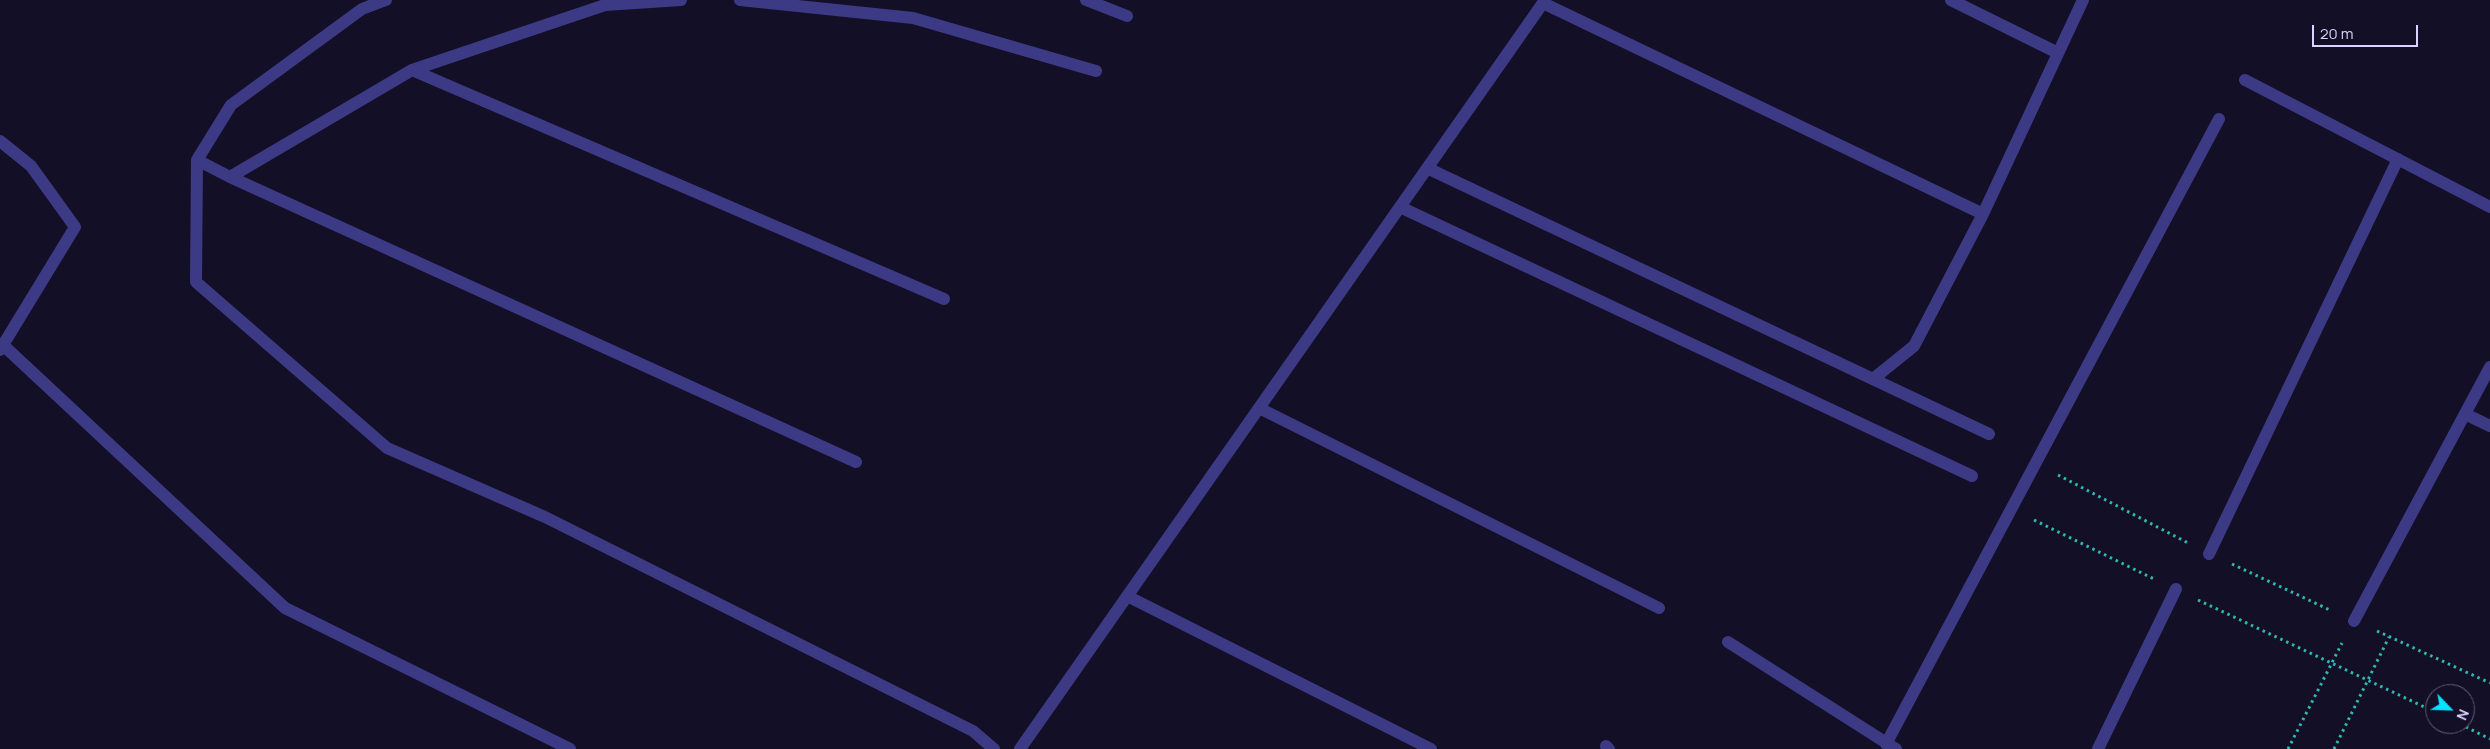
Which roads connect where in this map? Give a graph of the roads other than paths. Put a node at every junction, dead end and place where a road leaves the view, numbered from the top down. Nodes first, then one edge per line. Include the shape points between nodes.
1 (386, 0) edge
2 (681, 0) edge
3 (740, 0) edge
4 (1086, 0) edge
5 (1951, 0) edge
6 (2083, 0) edge
7 (1544, 2) edge
8 (1127, 16) dead end
9 (2058, 53) junction
10 (412, 70) junction
11 (1096, 71) dead end
12 (2245, 80) dead end
13 (2219, 119) dead end
14 (0, 141) edge
15 (2398, 159) junction
16 (197, 160) junction
17 (1427, 168) junction
18 (230, 177) junction
19 (1400, 207) junction
20 (2490, 207) edge
21 (1982, 214) junction
22 (944, 299) dead end
23 (1, 347) edge
24 (2490, 367) edge
25 (1873, 379) junction
26 (1259, 408) junction
27 (2465, 414) junction
28 (2490, 426) edge
29 (1989, 434) dead end
30 (856, 462) dead end
31 (1972, 476) dead end
32 (2209, 554) road end
33 (2176, 589) road end
34 (1127, 596) junction
35 (1659, 608) dead end
36 (2354, 621) road end
37 (1728, 642) dead end
38 (1891, 746) edge
39 (570, 749) edge
40 (994, 749) edge
41 (1020, 749) edge
42 (1431, 749) edge
43 (2098, 749) edge

1 - 16 street via 362,9 231,105
2 - 10 street via 605,4
3 - 11 street via 913,18
4 - 8 street
5 - 9 street
6 - 9 street
7 - 17 street
7 - 21 street
9 - 21 street
10 - 18 street
10 - 22 street
12 - 15 street
13 - 38 street via 2011,509
14 - 23 street via 31,166 75,227
15 - 20 street
15 - 32 street
16 - 18 street
16 - 40 street via 196,282 387,448 545,518 973,731
17 - 19 street
17 - 25 street
18 - 30 street
19 - 26 street
19 - 31 street
21 - 25 street via 1914,346
23 - 39 street via 284,608
24 - 27 street
25 - 29 street
26 - 34 street
26 - 35 street
27 - 28 street
27 - 36 street
33 - 43 street
34 - 41 street
34 - 42 street
37 - 38 street

